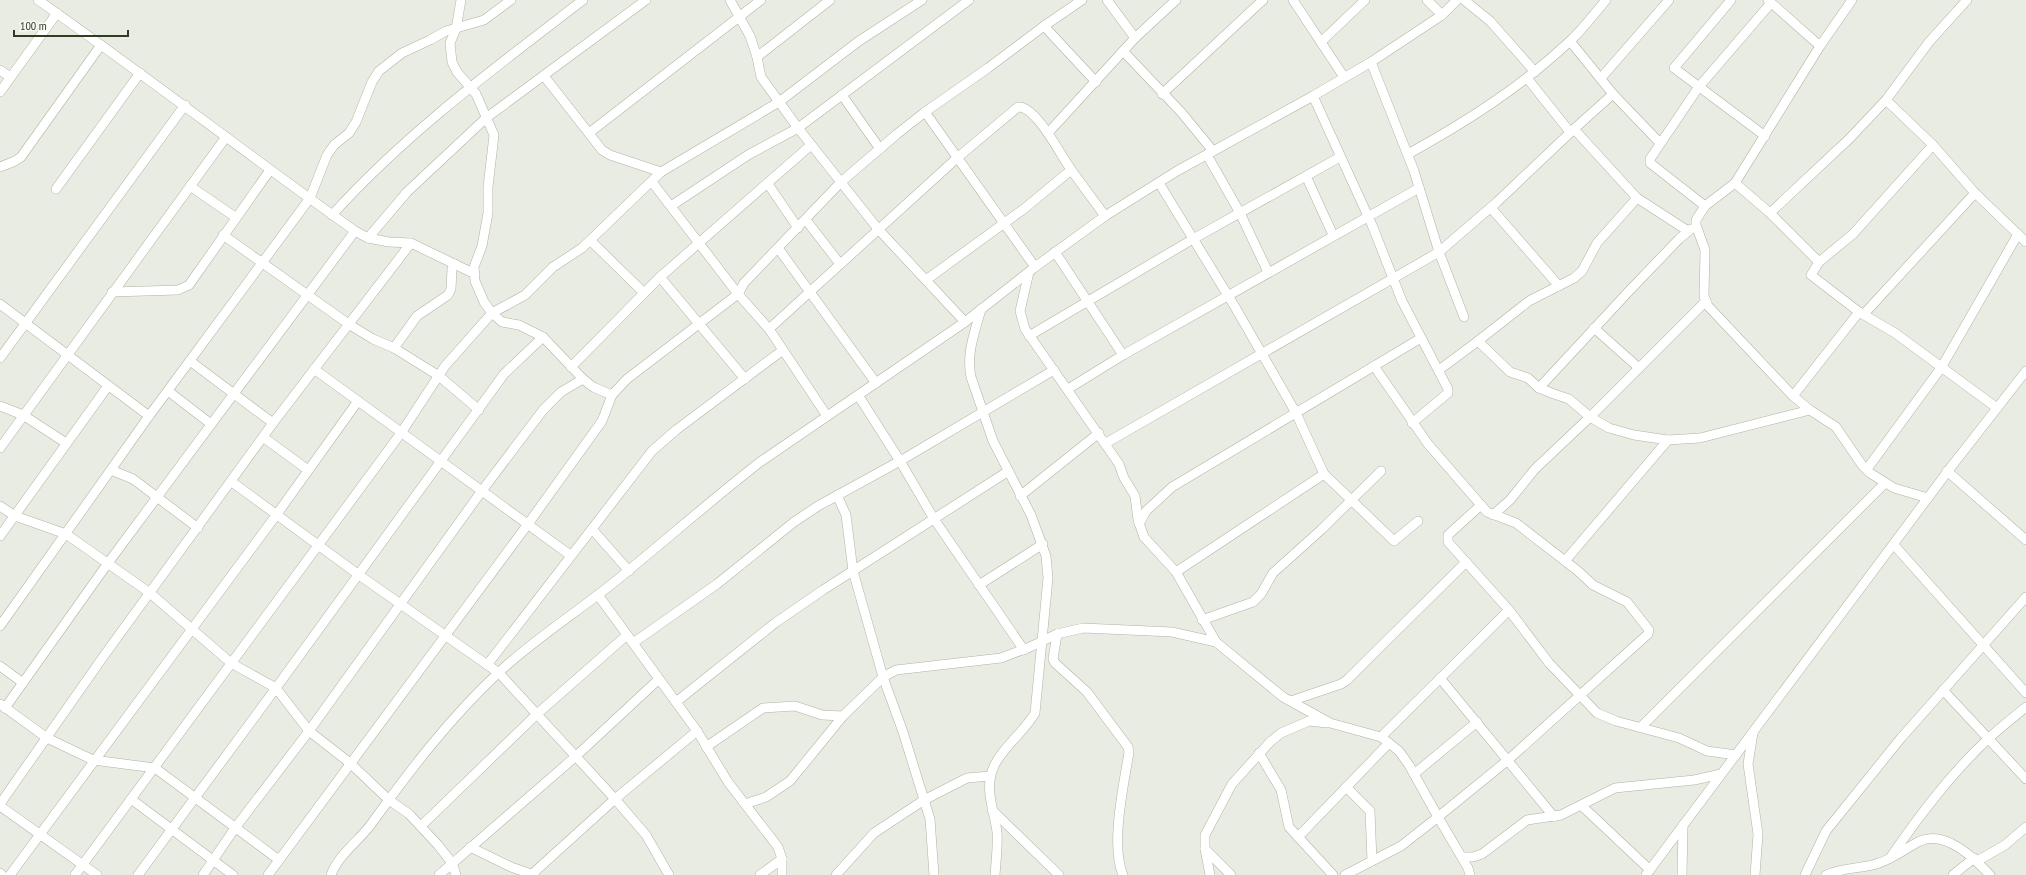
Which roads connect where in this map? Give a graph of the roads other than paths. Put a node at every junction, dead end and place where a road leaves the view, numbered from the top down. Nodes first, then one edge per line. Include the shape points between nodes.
1 (38, 0) edge
2 (461, 0) edge
3 (511, 0) edge
4 (584, 0) edge
5 (646, 0) edge
6 (730, 0) edge
7 (761, 0) edge
8 (830, 0) edge
9 (922, 0) edge
10 (969, 0) edge
11 (1082, 0) edge
12 (1107, 0) edge
13 (1176, 0) edge
14 (1263, 0) edge
15 (1293, 0) edge
16 (1365, 0) edge
17 (1426, 0) edge
18 (1457, 0) edge
19 (1464, 0) edge
20 (1606, 0) edge
21 (1669, 0) edge
22 (1731, 0) edge
23 (1852, 0) edge
24 (1967, 0) edge
25 (1769, 1) edge
26 (57, 13) junction
27 (1442, 15) junction
28 (741, 17) junction
29 (1044, 26) junction
30 (456, 29) junction
31 (1135, 38) junction
32 (1570, 41) junction
33 (1321, 42) junction
34 (101, 45) junction
35 (1820, 46) junction
36 (1123, 51) junction
37 (757, 57) junction
38 (1371, 62) junction
39 (0, 70) edge
40 (1535, 72) junction
41 (140, 73) junction
42 (544, 76) junction
43 (10, 77) junction
44 (1344, 77) junction
45 (1527, 78) junction
46 (1601, 78) junction
47 (1096, 82) junction
48 (470, 87) junction
49 (1698, 88) junction
50 (0, 92) edge
51 (1162, 94) junction
52 (1613, 94) junction
53 (842, 95) junction
54 (1314, 96) junction
55 (1886, 100) junction
56 (779, 102) junction
57 (185, 105) junction
58 (925, 112) junction
59 (486, 118) junction
60 (798, 128) junction
61 (1572, 131) junction
62 (589, 133) junction
63 (1048, 133) junction
64 (1765, 136) junction
65 (226, 137) junction
66 (1660, 143) junction
67 (811, 145) junction
68 (1933, 145) junction
69 (880, 149) junction
70 (1210, 153) junction
71 (1408, 154) junction
72 (1340, 157) junction
73 (957, 158) junction
74 (0, 167) edge
75 (270, 170) junction
76 (1071, 170) junction
77 (661, 172) junction
78 (1306, 176) junction
79 (652, 182) junction
80 (841, 182) junction
81 (1159, 183) junction
82 (1736, 183) junction
83 (768, 184) junction
84 (190, 186) junction
85 (56, 188) dead end
86 (1419, 188) junction
87 (1975, 193) junction
88 (310, 198) junction
89 (1637, 198) junction
90 (671, 206) junction
91 (1705, 206) junction
92 (1491, 208) junction
93 (1240, 213) junction
94 (1770, 213) junction
95 (332, 215) junction
96 (1105, 216) junction
97 (1367, 216) junction
98 (236, 217) junction
99 (806, 220) junction
100 (1002, 224) junction
101 (798, 228) junction
102 (1692, 228) junction
103 (878, 229) junction
104 (355, 231) junction
105 (2018, 234) junction
106 (223, 235) junction
107 (1333, 235) junction
108 (368, 238) junction
109 (1193, 239) junction
110 (591, 241) junction
111 (2026, 242) edge
112 (411, 243) junction
113 (699, 243) junction
114 (778, 248) junction
115 (1055, 252) junction
116 (1439, 252) junction
117 (1819, 262) junction
118 (263, 263) junction
119 (455, 264) junction
120 (840, 264) junction
121 (1032, 269) junction
122 (1268, 272) junction
123 (475, 274) junction
124 (660, 277) junction
125 (1393, 278) junction
126 (926, 280) junction
127 (1560, 286) junction
128 (112, 292) junction
129 (809, 292) junction
130 (644, 293) junction
131 (738, 294) junction
132 (307, 295) junction
133 (1228, 295) junction
134 (1088, 302) junction
135 (1706, 302) junction
136 (0, 304) edge
137 (982, 309) junction
138 (492, 313) junction
139 (1861, 313) junction
140 (1464, 317) dead end
141 (25, 322) junction
142 (966, 322) junction
143 (700, 324) junction
144 (350, 325) junction
145 (1594, 328) junction
146 (768, 329) junction
147 (1029, 336) junction
148 (542, 337) junction
149 (1422, 338) junction
150 (1478, 341) junction
151 (394, 348) junction
152 (783, 350) junction
153 (1260, 353) junction
154 (66, 355) junction
155 (1123, 355) junction
156 (0, 358) edge
157 (190, 361) junction
158 (1374, 366) junction
159 (571, 367) junction
160 (1639, 368) junction
161 (1941, 368) junction
162 (314, 369) junction
163 (1054, 370) junction
164 (1439, 370) junction
165 (2026, 371) edge
166 (439, 376) junction
167 (584, 379) junction
168 (745, 379) junction
169 (876, 383) junction
170 (108, 386) junction
171 (1539, 388) junction
172 (1068, 389) junction
173 (168, 391) junction
174 (234, 394) junction
175 (612, 395) junction
176 (858, 395) junction
177 (1793, 396) junction
178 (358, 401) junction
179 (0, 406) edge
180 (1997, 408) junction
181 (479, 410) junction
182 (1810, 410) junction
183 (982, 412) junction
184 (1296, 413) junction
185 (23, 415) junction
186 (149, 416) junction
187 (827, 416) junction
188 (1590, 416) junction
189 (273, 423) junction
190 (1412, 423) junction
191 (212, 424) junction
192 (401, 433) junction
193 (1098, 433) junction
194 (264, 437) junction
195 (1668, 440) junction
196 (66, 443) junction
197 (1106, 443) junction
198 (0, 448) edge
199 (900, 461) junction
200 (441, 462) junction
201 (1867, 469) junction
202 (111, 470) junction
203 (308, 470) junction
204 (1947, 471) junction
205 (1007, 472) junction
206 (1380, 472) dead end
207 (1324, 474) junction
208 (232, 482) junction
209 (1885, 483) junction
210 (481, 492) junction
211 (837, 495) junction
212 (1020, 496) junction
213 (158, 498) junction
214 (1928, 498) junction
215 (1352, 500) junction
216 (1481, 505) junction
217 (0, 506) edge
218 (277, 514) junction
219 (1493, 515) junction
220 (15, 516) junction
221 (934, 519) junction
222 (1418, 521) dead end
223 (528, 524) junction
224 (1139, 524) junction
225 (198, 528) junction
226 (592, 529) junction
227 (66, 534) junction
228 (0, 536) edge
229 (2026, 540) edge
230 (319, 544) junction
231 (1043, 544) junction
232 (1894, 546) junction
233 (570, 556) junction
234 (1565, 561) junction
235 (1466, 562) junction
236 (108, 563) junction
237 (629, 571) junction
238 (853, 571) junction
239 (1176, 572) junction
240 (359, 575) junction
241 (979, 585) junction
242 (150, 593) junction
243 (598, 595) junction
244 (2026, 597) edge
245 (400, 603) junction
246 (1509, 610) junction
247 (1202, 620) junction
248 (0, 626) edge
249 (191, 629) junction
250 (627, 634) junction
251 (1057, 634) junction
252 (444, 635) junction
253 (1041, 641) junction
254 (1216, 642) junction
255 (633, 643) junction
256 (1983, 645) junction
257 (1024, 650) junction
258 (231, 663) junction
259 (487, 665) junction
260 (0, 666) edge
261 (499, 673) junction
262 (883, 677) junction
263 (1440, 678) junction
264 (659, 680) junction
265 (23, 683) junction
266 (276, 688) junction
267 (1943, 690) junction
268 (2026, 693) edge
269 (1579, 695) junction
270 (1291, 701) junction
271 (676, 702) junction
272 (3, 706) edge
273 (2026, 707) edge
274 (537, 714) junction
275 (843, 716) junction
276 (1477, 722) junction
277 (1330, 723) junction
278 (1641, 727) junction
279 (1754, 730) junction
280 (309, 731) junction
281 (697, 731) junction
282 (47, 738) junction
283 (1988, 739) junction
284 (1385, 740) junction
285 (706, 747) junction
286 (1259, 753) junction
287 (1736, 755) junction
288 (575, 757) junction
289 (93, 760) junction
290 (1508, 760) junction
291 (350, 763) junction
292 (154, 768) junction
293 (1414, 774) junction
294 (1721, 774) junction
295 (990, 776) junction
296 (2026, 779) edge
297 (1346, 787) junction
298 (195, 797) junction
299 (615, 799) junction
300 (131, 800) junction
301 (389, 800) junction
302 (924, 800) junction
303 (745, 804) junction
304 (0, 805) edge
305 (1581, 806) junction
306 (992, 810) junction
307 (1554, 817) junction
308 (1438, 818) junction
309 (1683, 825) junction
310 (421, 826) junction
311 (2026, 827) edge
312 (236, 828) junction
313 (171, 829) junction
314 (41, 835) junction
315 (1298, 837) junction
316 (470, 848) junction
317 (1205, 849) junction
318 (1462, 857) junction
319 (1890, 858) junction
320 (782, 859) junction
321 (279, 860) junction
322 (1976, 860) junction
323 (213, 861) junction
324 (1372, 861) junction
325 (452, 863) junction
326 (83, 864) junction
327 (1648, 873) edge
328 (10, 875) edge
329 (75, 875) edge
330 (97, 875) edge
331 (138, 875) edge
332 (203, 875) edge
333 (233, 875) edge
334 (268, 875) edge
335 (331, 875) edge
336 (439, 875) edge
337 (456, 875) edge
338 (532, 875) edge
339 (669, 875) edge
340 (760, 875) edge
341 (782, 875) edge
342 (836, 875) edge
343 (934, 875) edge
344 (995, 875) edge
345 (1058, 875) edge
346 (1123, 875) edge
347 (1210, 875) edge
348 (1231, 875) edge
349 (1333, 875) edge
350 (1345, 875) edge
351 (1470, 875) edge
352 (1682, 875) edge
353 (1754, 875) edge
354 (1805, 875) edge
355 (1826, 875) edge
356 (1953, 875) edge
357 (1990, 875) edge

1 - 26 street
2 - 30 street
3 - 30 street via 484,20
4 - 48 street
5 - 42 street
6 - 28 street
7 - 28 street
8 - 37 street
9 - 56 street via 859,41
10 - 53 street
11 - 29 street
12 - 31 street
13 - 31 street
14 - 51 street
15 - 33 street
16 - 33 street
17 - 27 street
18 - 27 street
19 - 40 street via 1490,22
20 - 32 street
21 - 46 street
22 - 49 street via 1674,66
23 - 35 street
24 - 55 street via 1929,42
25 - 35 street
25 - 49 street
26 - 34 street
26 - 43 street
27 - 38 street
28 - 37 street
28 - 62 street
29 - 47 street
29 - 58 street
30 - 48 street via 450,43 452,62
30 - 88 street via 446,31 402,52 379,71 349,133 326,154
31 - 36 street
32 - 40 street
32 - 46 street
33 - 44 street
34 - 41 street
34 - 74 street via 21,157
35 - 64 street
36 - 47 street
36 - 51 street
37 - 56 street via 761,77
38 - 44 street
38 - 71 street
39 - 43 street
40 - 45 street
41 - 57 street
41 - 85 street
42 - 59 street
42 - 62 street
43 - 50 street
44 - 54 street
45 - 61 street
45 - 71 street via 1488,107
46 - 52 street
47 - 63 street
48 - 59 street via 476,94
48 - 95 street via 388,157
49 - 64 street
49 - 66 street
51 - 70 street via 1181,112
52 - 61 street
52 - 66 street
53 - 60 street
53 - 69 street
54 - 70 street
54 - 72 street
55 - 68 street
55 - 94 street via 1849,139
56 - 60 street
56 - 77 street
57 - 65 street
57 - 141 street
58 - 69 street
58 - 73 street
59 - 108 street via 407,192
59 - 123 street via 494,135 493,152 488,187 488,214 482,246 474,267
60 - 67 street
60 - 90 street via 748,155
61 - 89 street
61 - 92 street
62 - 77 street via 602,150 610,155
63 - 73 street via 1027,110 1022,106 1018,107
63 - 76 street
64 - 82 street
65 - 75 street
65 - 84 street
66 - 91 street via 1650,163
67 - 80 street
67 - 83 street
68 - 87 street
68 - 117 street via 1853,234
69 - 80 street
70 - 81 street
70 - 93 street
71 - 86 street
72 - 78 street
72 - 97 street
73 - 100 street
73 - 103 street
75 - 88 street
75 - 98 street
76 - 96 street
76 - 100 street
77 - 79 street
78 - 93 street
78 - 107 street
79 - 90 street
79 - 110 street
80 - 99 street
80 - 103 street
81 - 96 street
81 - 109 street
82 - 91 street
82 - 94 street
83 - 101 street
83 - 113 street
84 - 98 street
84 - 128 street
86 - 97 street
86 - 116 street
87 - 105 street
87 - 139 street
88 - 95 street
88 - 118 street
89 - 102 street
89 - 127 street via 1597,243 1582,271
90 - 113 street
91 - 102 street
92 - 116 street
92 - 127 street
93 - 109 street
93 - 122 street
94 - 117 street
95 - 104 street
96 - 115 street
97 - 107 street
97 - 125 street
98 - 106 street
99 - 101 street
99 - 120 street
100 - 121 street
100 - 126 street
101 - 114 street
102 - 135 street via 1705,250
102 - 145 street
103 - 120 street
103 - 126 street
104 - 108 street
104 - 132 street
105 - 111 street
105 - 161 street
106 - 118 street
106 - 128 street via 184,289
107 - 122 street
108 - 112 street
109 - 133 street
109 - 134 street
110 - 130 street
110 - 138 street via 553,267 524,295
112 - 119 street
112 - 144 street
113 - 124 street
113 - 131 street
114 - 129 street
114 - 131 street via 744,283
115 - 121 street
115 - 134 street
116 - 125 street
116 - 140 street
117 - 139 street via 1811,273 1812,276
118 - 132 street
118 - 157 street
119 - 123 street
119 - 151 street via 448,295 417,316
120 - 129 street
121 - 137 street
121 - 147 street via 1020,311
122 - 133 street
123 - 138 street via 475,281 484,302
124 - 130 street
124 - 143 street
125 - 149 street
125 - 153 street
126 - 142 street
127 - 150 street via 1529,301
128 - 154 street
129 - 146 street
129 - 169 street
130 - 159 street
131 - 143 street
131 - 146 street
132 - 144 street
132 - 174 street
133 - 153 street
133 - 155 street
134 - 147 street
134 - 155 street
135 - 160 street
135 - 177 street
136 - 141 street
137 - 142 street
137 - 183 street via 969,357 971,377
138 - 148 street via 502,322 519,326
138 - 166 street
139 - 161 street via 1895,333
139 - 177 street
141 - 154 street
141 - 156 street
142 - 169 street
143 - 168 street
143 - 175 street via 627,379
144 - 151 street
144 - 162 street
145 - 160 street
145 - 171 street
146 - 152 street
147 - 163 street
148 - 159 street
148 - 181 street via 504,374
149 - 158 street
149 - 164 street
150 - 164 street
150 - 171 street via 1510,372 1528,378
151 - 166 street
152 - 168 street
152 - 187 street
153 - 184 street
153 - 197 street
154 - 170 street
154 - 185 street
155 - 172 street
157 - 173 street
157 - 174 street
158 - 184 street
158 - 190 street
159 - 167 street
160 - 188 street
161 - 180 street
161 - 201 street
162 - 178 street
162 - 189 street
163 - 172 street
163 - 183 street
164 - 190 street via 1448,393
165 - 180 street
166 - 181 street
166 - 192 street
167 - 175 street via 593,387
167 - 210 street via 551,400
168 - 226 street via 663,440
169 - 176 street
170 - 186 street
170 - 196 street
171 - 188 street via 1569,399
172 - 193 street
173 - 186 street
173 - 191 street
174 - 189 street
174 - 191 street
175 - 223 street via 602,421
176 - 187 street
176 - 199 street
177 - 182 street
178 - 192 street
178 - 203 street
179 - 185 street
180 - 204 street
181 - 200 street
182 - 195 street via 1714,436
182 - 201 street via 1836,427
183 - 199 street
183 - 205 street
184 - 207 street
184 - 224 street via 1172,487 1146,511
185 - 196 street
185 - 198 street
186 - 202 street
187 - 237 street via 731,484
188 - 195 street via 1618,431
188 - 219 street via 1535,469 1510,500
189 - 194 street
190 - 216 street
191 - 213 street
192 - 200 street
192 - 230 street
193 - 197 street
193 - 212 street
194 - 203 street
194 - 208 street
195 - 234 street
196 - 220 street
197 - 224 street via 1135,496
199 - 211 street
199 - 221 street
200 - 210 street
200 - 240 street
201 - 209 street
202 - 213 street via 133,479
202 - 227 street
203 - 218 street
204 - 214 street
204 - 229 street
205 - 212 street
205 - 221 street
206 - 215 street
207 - 215 street
207 - 239 street
208 - 218 street
208 - 225 street
209 - 214 street
209 - 278 street
210 - 223 street
210 - 245 street
211 - 238 street via 846,515
211 - 255 street via 794,522 717,584
212 - 231 street
213 - 225 street
213 - 236 street
214 - 232 street
215 - 222 street via 1394,541
215 - 247 street via 1273,573 1257,599
216 - 219 street
216 - 235 street via 1448,535 1447,539
217 - 220 street
218 - 230 street
218 - 249 street
219 - 234 street via 1516,523
220 - 227 street
220 - 228 street
221 - 238 street
221 - 241 street
223 - 233 street
223 - 252 street
224 - 239 street via 1147,542
225 - 242 street
226 - 233 street
226 - 237 street
227 - 236 street
227 - 248 street
230 - 240 street
230 - 258 street
231 - 241 street
231 - 253 street via 1048,578
232 - 256 street
232 - 279 street
233 - 259 street
234 - 269 street via 1593,585 1627,602 1649,630 1648,634
235 - 246 street
235 - 270 street via 1347,680
236 - 242 street
236 - 265 street
237 - 243 street
238 - 262 street
238 - 271 street via 775,623
239 - 247 street
240 - 245 street
240 - 266 street
241 - 257 street
242 - 249 street
242 - 282 street
243 - 250 street
243 - 261 street
244 - 256 street
245 - 252 street
245 - 280 street
246 - 263 street
246 - 269 street via 1549,663
247 - 254 street
249 - 258 street
249 - 289 street
250 - 255 street
250 - 274 street
251 - 253 street
251 - 254 street via 1083,628 1172,632
251 - 346 street via 1053,659 1055,664 1087,692 1128,747 1119,825 1118,852
252 - 259 street
252 - 291 street
253 - 257 street
253 - 295 street via 1035,713 1004,751
254 - 270 street
255 - 264 street
256 - 267 street
256 - 268 street
257 - 262 street via 1001,658 904,668 889,672
258 - 266 street
258 - 292 street
259 - 261 street
260 - 265 street
261 - 274 street
261 - 301 street via 459,713
262 - 275 street
262 - 302 street
263 - 276 street
263 - 284 street
264 - 271 street
264 - 288 street
265 - 272 street
266 - 280 street
266 - 298 street
267 - 283 street
267 - 354 street via 1826,831
269 - 278 street via 1597,712 1616,721
269 - 290 street
270 - 277 street
271 - 281 street
272 - 282 street
273 - 283 street
274 - 288 street
274 - 310 street
275 - 285 street via 822,715 795,706 762,708
275 - 303 street via 790,781 766,797
276 - 290 street
276 - 293 street
277 - 284 street
277 - 286 street via 1303,723 1282,733
278 - 287 street via 1672,736 1707,751
279 - 287 street
279 - 353 street via 1748,764 1758,834
280 - 291 street
280 - 312 street
281 - 285 street
281 - 299 street
282 - 289 street
282 - 304 street
283 - 296 street
283 - 319 street via 1939,792
284 - 293 street via 1401,754
284 - 297 street
285 - 303 street via 723,776
286 - 315 street via 1281,790 1287,823
286 - 317 street via 1232,784 1205,834
287 - 294 street
288 - 299 street
288 - 316 street
289 - 292 street
289 - 314 street
290 - 307 street
290 - 308 street
291 - 301 street
291 - 321 street
292 - 298 street
292 - 300 street
293 - 308 street
294 - 305 street via 1694,780 1615,788
294 - 309 street
295 - 302 street via 966,778
295 - 306 street
297 - 315 street
297 - 324 street via 1370,811
298 - 312 street
298 - 313 street
299 - 338 street
299 - 339 street via 646,835
300 - 313 street
300 - 326 street
301 - 310 street
301 - 335 street via 363,836 340,859
302 - 342 street via 874,833
302 - 343 street via 932,829
303 - 320 street via 778,847
304 - 314 street
305 - 307 street
305 - 327 street
306 - 344 street via 997,832
306 - 345 street
307 - 318 street via 1528,820 1482,854
308 - 318 street
308 - 324 street via 1401,846
309 - 327 street
309 - 352 street
310 - 325 street
311 - 322 street via 2005,845
312 - 321 street
312 - 323 street
313 - 323 street
313 - 331 street
314 - 326 street
314 - 328 street
315 - 349 street
316 - 325 street
316 - 338 street
317 - 347 street
317 - 348 street
318 - 351 street
319 - 322 street via 1920,841 1934,839 1953,845
319 - 355 street via 1878,864 1842,869
320 - 340 street
320 - 341 street
321 - 334 street
322 - 356 street
322 - 357 street
323 - 332 street
323 - 333 street
324 - 350 street
325 - 336 street
325 - 337 street
326 - 329 street
326 - 330 street

